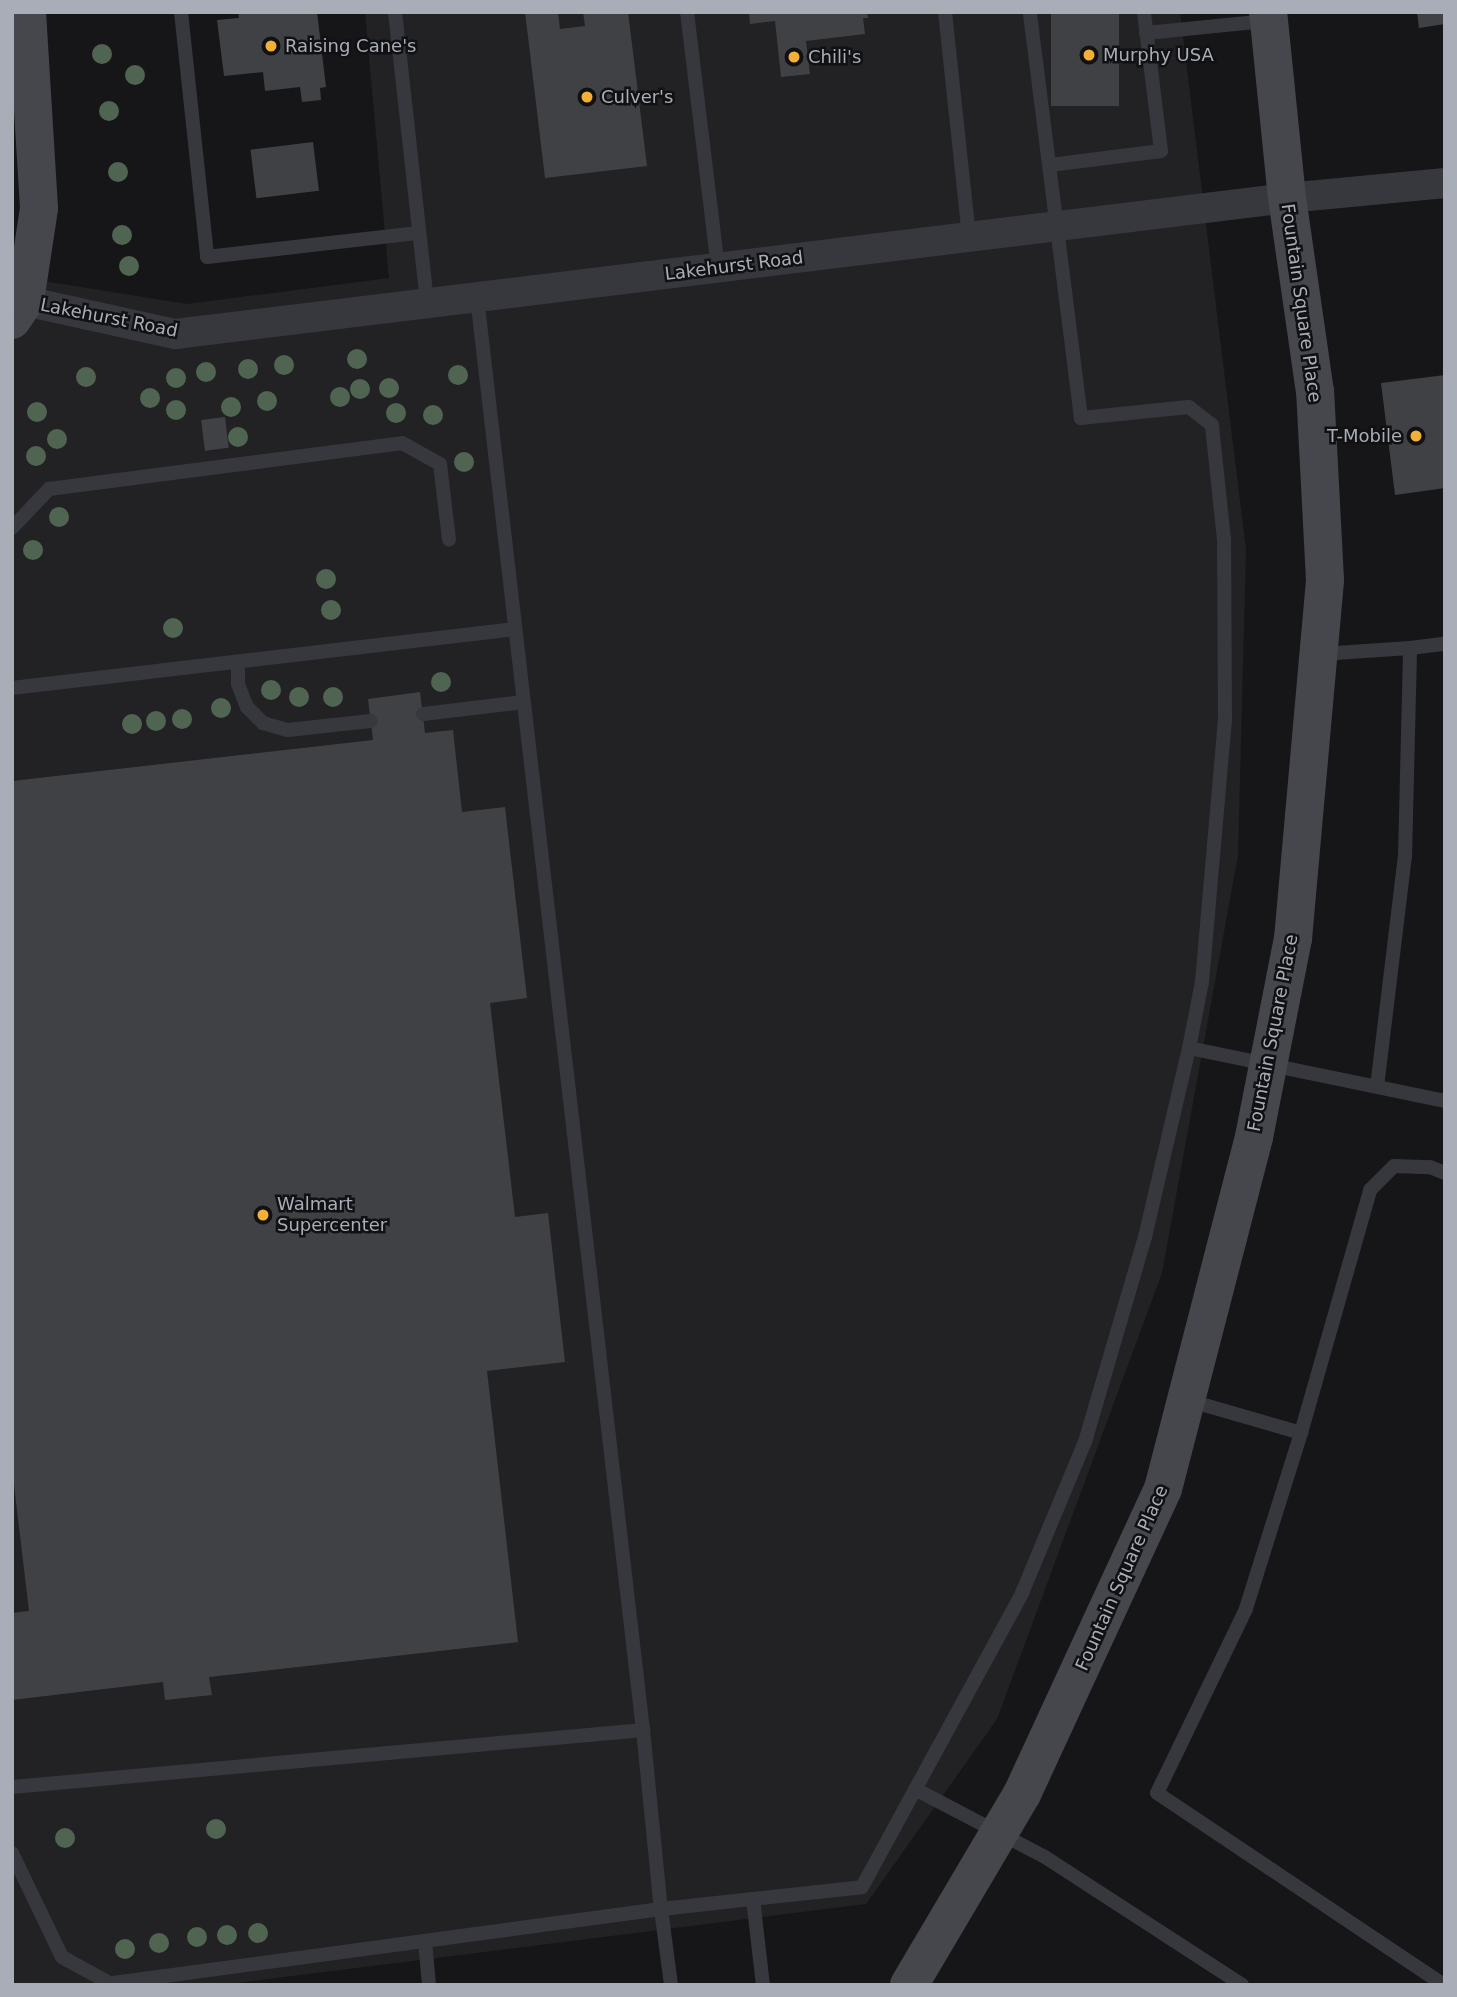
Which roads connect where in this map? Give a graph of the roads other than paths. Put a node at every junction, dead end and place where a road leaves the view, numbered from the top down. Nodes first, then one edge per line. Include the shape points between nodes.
1 (27, 12) edge
2 (181, 12) edge
3 (395, 12) edge
4 (687, 12) edge
5 (944, 12) edge
6 (1030, 12) edge
7 (1144, 12) edge
8 (1269, 17) edge
9 (1146, 33) junction
10 (1050, 165) junction
11 (1445, 183) edge
12 (1287, 198) junction
13 (1058, 226) junction
14 (419, 233) junction
15 (969, 237) junction
16 (718, 268) junction
17 (477, 297) junction
18 (428, 303) junction
19 (19, 311) edge
20 (12, 528) edge
21 (449, 539) dead end
22 (515, 629) junction
23 (1445, 644) edge
24 (1410, 648) junction
25 (1317, 654) junction
26 (238, 662) junction
27 (12, 688) edge
28 (523, 702) junction
29 (423, 715) dead end
30 (371, 721) dead end
31 (1189, 1048) junction
32 (1269, 1062) junction
33 (1377, 1087) junction
34 (1445, 1101) edge
35 (1445, 1173) edge
36 (1186, 1399) junction
37 (1301, 1433) junction
38 (643, 1730) junction
39 (12, 1787) edge
40 (915, 1789) junction
41 (999, 1833) junction
42 (12, 1853) edge
43 (753, 1899) junction
44 (661, 1909) junction
45 (425, 1941) junction
46 (113, 1984) edge
47 (429, 1985) edge
48 (671, 1985) edge
49 (763, 1985) edge
50 (909, 1985) edge
51 (1242, 1985) edge
52 (1444, 1985) edge

1 - 19 street via 39,208
2 - 14 lane via 207,257
3 - 14 lane
4 - 16 lane
5 - 15 lane
6 - 10 lane
7 - 9 lane
8 - 9 lane
8 - 12 street, Fountain Square Place
9 - 10 lane via 1161,151
10 - 13 lane
11 - 12 street, Lakehurst Road
12 - 13 street, Lakehurst Road
12 - 25 street, Fountain Square Place via 1315,392 1325,580
13 - 15 street, Lakehurst Road
13 - 31 lane via 1081,418 1189,407 1212,425 1224,540 1225,720 1202,982
14 - 18 lane
15 - 16 street, Lakehurst Road
16 - 17 street, Lakehurst Road
17 - 18 street, Lakehurst Road
17 - 22 lane
18 - 19 street, Lakehurst Road via 176,334
20 - 21 lane via 49,489 402,443 440,464
22 - 26 lane
22 - 28 lane
23 - 24 lane
24 - 25 lane
24 - 33 lane via 1405,857
25 - 32 street, Fountain Square Place via 1293,939
26 - 27 lane
26 - 30 lane via 238,684 247,707 263,723 288,730
28 - 29 lane
28 - 38 lane
31 - 32 lane
31 - 40 lane via 1142,1249 1085,1442 1022,1593
32 - 33 lane
32 - 36 street, Fountain Square Place
33 - 34 lane
35 - 37 lane via 1430,1167 1394,1166 1370,1190
36 - 37 lane
36 - 41 street, Fountain Square Place via 1163,1489 1093,1646
37 - 52 lane via 1246,1609 1157,1793
38 - 39 lane
38 - 44 lane
40 - 41 lane
40 - 43 lane via 862,1887
41 - 50 street, Fountain Square Place
41 - 51 lane
42 - 46 lane via 62,1957
43 - 44 lane
43 - 49 lane
44 - 45 lane
44 - 48 lane
45 - 46 lane
45 - 47 lane

